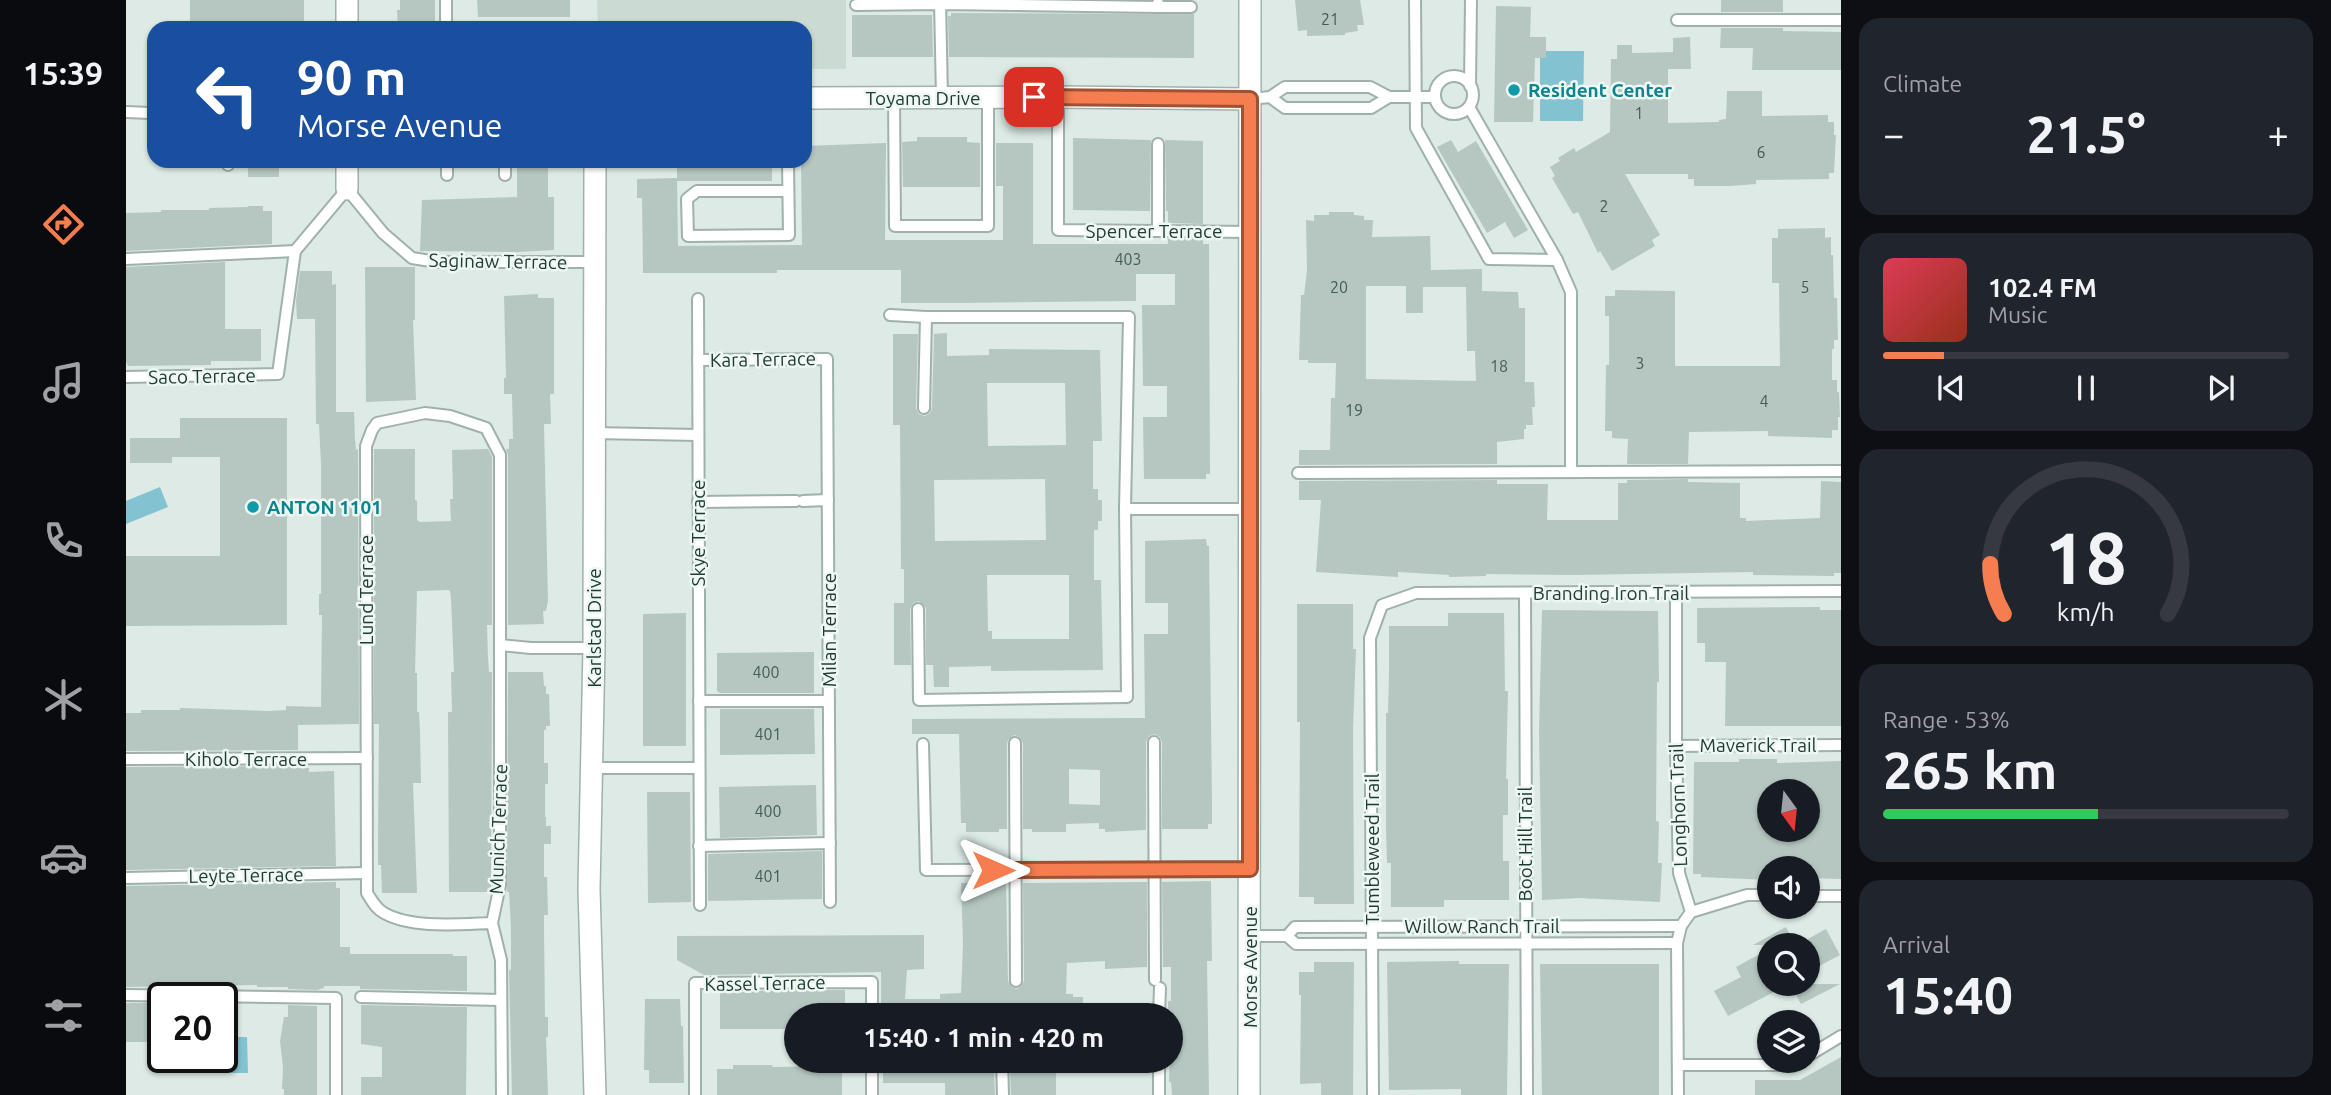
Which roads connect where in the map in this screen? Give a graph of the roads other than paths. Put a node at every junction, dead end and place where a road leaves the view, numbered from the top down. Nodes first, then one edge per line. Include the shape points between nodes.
1 (347, 0) edge
2 (446, 0) edge
3 (1250, 0) edge
4 (1415, 0) edge
5 (1471, 0) edge
6 (941, 2) edge
7 (1158, 4) edge
8 (856, 5) dead end
9 (1191, 7) dead end
10 (1677, 20) dead end
11 (1841, 20) edge
12 (347, 21) edge
13 (446, 21) edge
14 (1470, 86) junction
15 (1415, 96) junction
16 (988, 97) junction
17 (1058, 97) junction
18 (1389, 97) junction
19 (1434, 97) junction
20 (812, 98) edge
21 (894, 98) junction
22 (942, 98) junction
23 (1260, 98) junction
24 (1469, 107) junction
25 (126, 112) edge
26 (147, 113) edge
27 (1158, 144) dead end
28 (347, 168) edge
29 (447, 168) edge
30 (505, 168) edge
31 (595, 168) edge
32 (788, 168) edge
33 (447, 174) dead end
34 (505, 175) dead end
35 (347, 189) junction
36 (788, 191) junction
37 (1158, 231) junction
38 (1251, 232) junction
39 (295, 251) junction
40 (126, 259) edge
41 (1558, 260) junction
42 (595, 262) junction
43 (698, 299) dead end
44 (890, 315) dead end
45 (926, 317) junction
46 (827, 359) joint
47 (698, 360) junction
48 (126, 377) edge
49 (924, 408) dead end
50 (486, 428) joint
51 (593, 433) junction
52 (698, 435) junction
53 (1571, 471) junction
54 (1841, 471) edge
55 (1298, 473) dead end
56 (828, 500) junction
57 (698, 502) junction
58 (1125, 509) junction
59 (1250, 509) junction
60 (1676, 592) junction
61 (1841, 592) edge
62 (1525, 593) junction
63 (1382, 605) joint
64 (918, 609) dead end
65 (500, 645) junction
66 (594, 648) junction
67 (699, 701) junction
68 (829, 701) junction
69 (1015, 743) dead end
70 (1154, 743) dead end
71 (923, 744) dead end
72 (1841, 745) edge
73 (1676, 746) junction
74 (366, 758) junction
75 (126, 759) edge
76 (592, 768) junction
77 (699, 768) junction
78 (830, 843) junction
79 (699, 846) junction
80 (1155, 869) junction
81 (1250, 869) junction
82 (1015, 870) junction
83 (367, 873) junction
84 (126, 878) edge
85 (1757, 895) edge
86 (1820, 896) edge
87 (1841, 896) edge
88 (830, 902) dead end
89 (700, 905) dead end
90 (1691, 912) junction
91 (492, 923) junction
92 (1525, 926) junction
93 (1681, 926) junction
94 (1372, 927) junction
95 (1250, 936) junction
96 (1287, 936) junction
97 (1677, 943) junction
98 (1372, 944) junction
99 (1525, 944) junction
100 (1016, 981) dead end
101 (126, 995) edge
102 (361, 997) dead end
103 (500, 1000) junction
104 (872, 1003) edge
105 (1158, 1003) edge
106 (1841, 1036) edge
107 (1820, 1049) edge
108 (1757, 1065) edge
109 (1678, 1066) junction
110 (872, 1073) edge
111 (1002, 1073) edge
112 (1159, 1073) edge
113 (336, 1095) edge
114 (502, 1095) edge
115 (595, 1095) edge
116 (695, 1095) edge
117 (872, 1095) edge
118 (1003, 1095) edge
119 (1159, 1095) edge
120 (1249, 1095) edge
121 (1373, 1095) edge
122 (1527, 1095) edge
123 (1678, 1095) edge

1 - 12 street
2 - 13 lane
3 - 23 street, Morse Avenue
4 - 15 lane
5 - 14 lane
6 - 7 lane
6 - 8 lane
6 - 22 lane
7 - 9 lane
10 - 11 lane
14 - 19 lane via 1460,77 1448,77 1438,84
14 - 24 lane
15 - 18 lane
15 - 19 lane
15 - 41 lane via 1416,128 1489,259
16 - 17 street, Toyama Drive
16 - 21 lane via 988,226 895,226
16 - 22 street, Toyama Drive
17 - 23 street, Toyama Drive
17 - 37 lane, Spencer Terrace via 1058,230
18 - 23 lane via 1371,108 1285,108
18 - 23 lane via 1370,86 1285,87
19 - 24 lane via 1440,108 1451,114
20 - 21 street, Toyama Drive
21 - 22 street, Toyama Drive
23 - 38 street, Morse Avenue
24 - 41 lane
25 - 26 lane
27 - 37 lane
28 - 35 street
29 - 33 lane
30 - 34 lane
31 - 42 street, Karlstad Drive
32 - 36 lane
35 - 39 lane
35 - 42 lane, Saginaw Terrace via 383,233 412,258
36 - 36 lane via 697,191 687,199 688,236 789,235
37 - 38 lane, Spencer Terrace
38 - 59 street, Morse Avenue
39 - 40 lane
39 - 48 lane, Saco Terrace via 278,374
41 - 53 lane via 1571,292
42 - 51 street, Karlstad Drive
43 - 47 lane, Skye Terrace
44 - 45 lane
45 - 49 lane
45 - 58 lane via 1129,317
46 - 47 lane, Kara Terrace
46 - 56 lane, Milan Terrace
47 - 52 lane, Skye Terrace
50 - 65 lane, Munich Terrace via 500,455
50 - 74 lane, Lund Terrace via 425,412 377,423 366,446
51 - 52 lane
51 - 66 street, Karlstad Drive
52 - 57 lane, Skye Terrace
53 - 54 lane
53 - 55 lane
56 - 57 lane
56 - 68 lane, Milan Terrace
57 - 67 lane, Skye Terrace
58 - 59 lane
58 - 64 lane via 1127,697 919,700
59 - 81 street, Morse Avenue
60 - 61 lane, Branding Iron Trail
60 - 62 lane, Branding Iron Trail
60 - 73 lane, Longhorn Trail
62 - 63 lane, Branding Iron Trail via 1416,593
62 - 92 lane, Boot Hill Trail
63 - 94 lane, Tumbleweed Trail via 1370,638
65 - 66 lane
65 - 91 lane, Munich Terrace via 500,885
66 - 76 street, Karlstad Drive
67 - 68 lane
67 - 77 lane, Skye Terrace
68 - 78 lane, Milan Terrace
69 - 82 lane
70 - 80 lane
71 - 82 lane via 926,870
72 - 73 lane, Maverick Trail
73 - 90 lane, Longhorn Trail via 1679,873
74 - 75 lane, Kiholo Terrace
74 - 83 lane, Lund Terrace
76 - 77 lane
76 - 115 street, Karlstad Drive via 589,889
77 - 79 lane, Skye Terrace
78 - 79 lane
78 - 88 lane, Milan Terrace
79 - 89 lane, Skye Terrace
80 - 81 lane
80 - 82 lane
80 - 105 lane
81 - 95 street, Morse Avenue
82 - 100 lane
83 - 84 lane, Leyte Terrace
83 - 91 lane, Lund Terrace via 367,893 386,915 422,924
85 - 90 lane
86 - 87 lane
90 - 93 lane
91 - 103 lane, Munich Terrace via 501,960
92 - 93 lane, Willow Ranch Trail
92 - 94 lane, Willow Ranch Trail
92 - 99 lane, Boot Hill Trail
93 - 97 lane
94 - 96 lane, Willow Ranch Trail via 1295,928
94 - 98 lane, Tumbleweed Trail
95 - 96 lane, Willow Ranch Trail
95 - 120 street, Morse Avenue
96 - 98 lane, Willow Ranch Trail via 1296,944
97 - 99 lane, Willow Ranch Trail
97 - 109 lane
98 - 99 lane, Willow Ranch Trail
98 - 121 lane, Tumbleweed Trail
99 - 122 lane, Boot Hill Trail
101 - 113 lane via 336,998
102 - 103 lane
103 - 114 lane, Munich Terrace
104 - 116 lane, Kassel Terrace via 872,982 695,983
106 - 107 lane
108 - 109 lane
109 - 123 lane
110 - 117 lane
111 - 118 lane
112 - 119 lane

